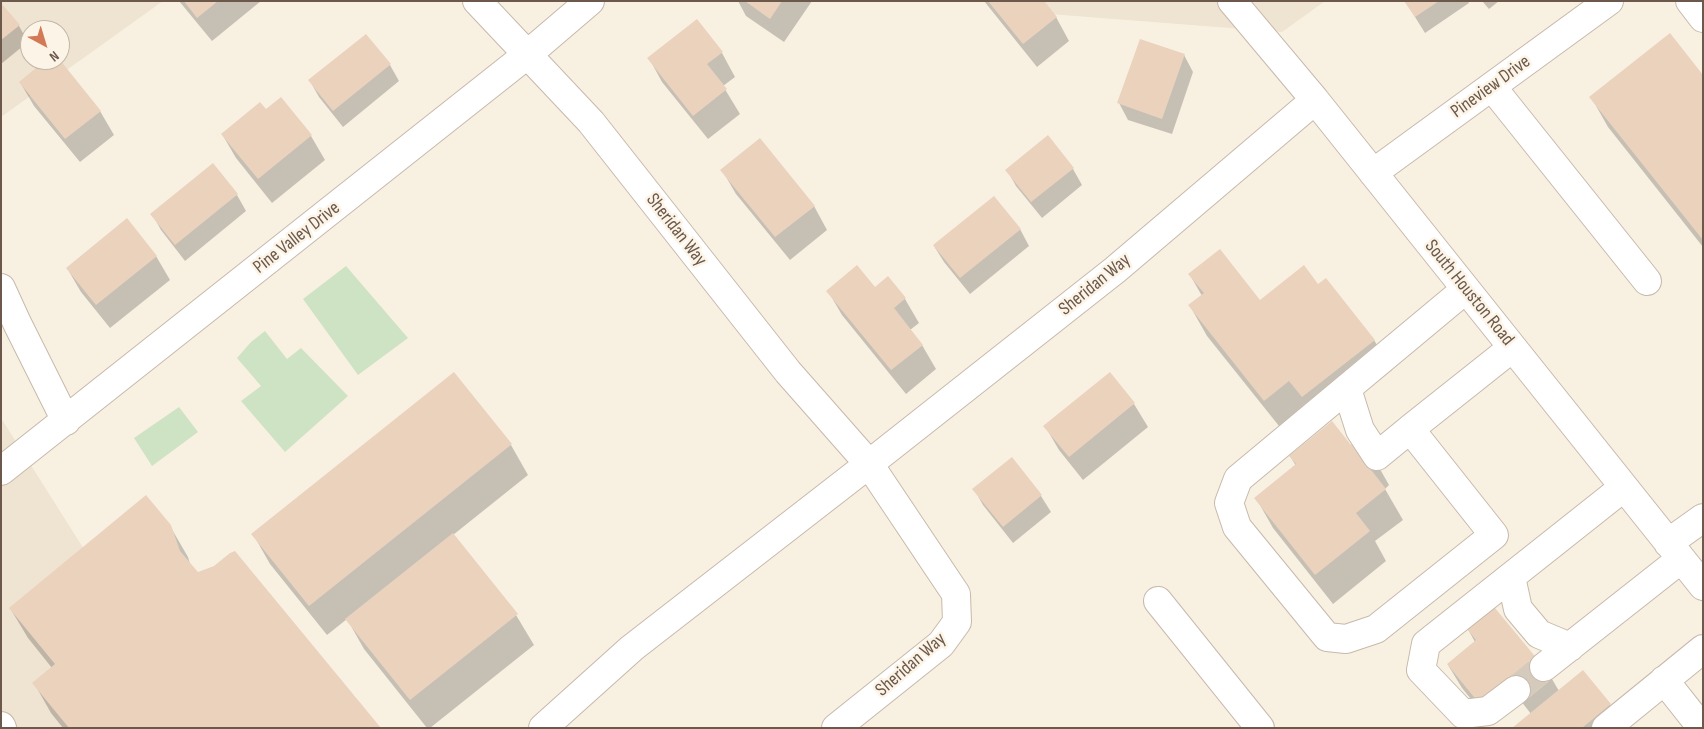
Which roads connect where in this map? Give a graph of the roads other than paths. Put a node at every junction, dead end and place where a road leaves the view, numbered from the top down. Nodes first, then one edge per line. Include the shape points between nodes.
1 (477, 1) edge
2 (590, 1) edge
3 (1232, 1) edge
4 (1610, 1) edge
5 (1690, 1) edge
6 (1703, 18) edge
7 (528, 54) junction
8 (1492, 87) junction
9 (1314, 100) junction
10 (1373, 173) junction
11 (1647, 282) dead end
12 (1, 288) edge
13 (1466, 289) junction
14 (1512, 348) junction
15 (1347, 388) junction
16 (66, 421) junction
17 (1410, 429) junction
18 (869, 464) junction
19 (1, 472) edge
20 (1624, 487) junction
21 (1703, 518) edge
22 (1675, 551) junction
23 (1511, 576) junction
24 (1703, 586) edge
25 (1158, 601) dead end
26 (1570, 647) junction
27 (1703, 649) edge
28 (1544, 667) tunnel mouth
29 (1664, 680) junction
30 (1516, 690) tunnel mouth
31 (544, 728) edge
32 (836, 728) edge
33 (1260, 728) edge
34 (1606, 728) edge
35 (1702, 728) edge

1 - 7 street, Sheridan Way
2 - 7 street, Pine Valley Drive
3 - 9 street, South Houston Road
4 - 8 street, Pineview Drive
5 - 6 street
7 - 16 street, Pine Valley Drive
7 - 18 street, Sheridan Way via 591,122 788,372
8 - 10 street, Pineview Drive
8 - 11 street
9 - 10 street, South Houston Road
9 - 18 street, Sheridan Way via 1115,270
10 - 13 street, South Houston Road
12 - 16 street
13 - 14 street, South Houston Road
13 - 15 street
14 - 17 street
14 - 20 street, South Houston Road
15 - 17 street via 1360,430 1377,456
15 - 17 street via 1238,480 1229,503 1237,527 1327,637 1346,639 1376,629 1494,535
16 - 19 street, Pine Valley Drive
18 - 31 street via 632,648
18 - 32 street, Sheridan Way via 956,594 957,622 941,644
20 - 22 street, South Houston Road
20 - 23 street
21 - 22 street
22 - 24 street, South Houston Road
22 - 26 street
23 - 26 street via 1518,609 1539,634
23 - 30 street via 1426,644 1421,670 1463,714 1488,711
25 - 33 street
26 - 28 street
27 - 29 street
29 - 34 street
29 - 35 street

